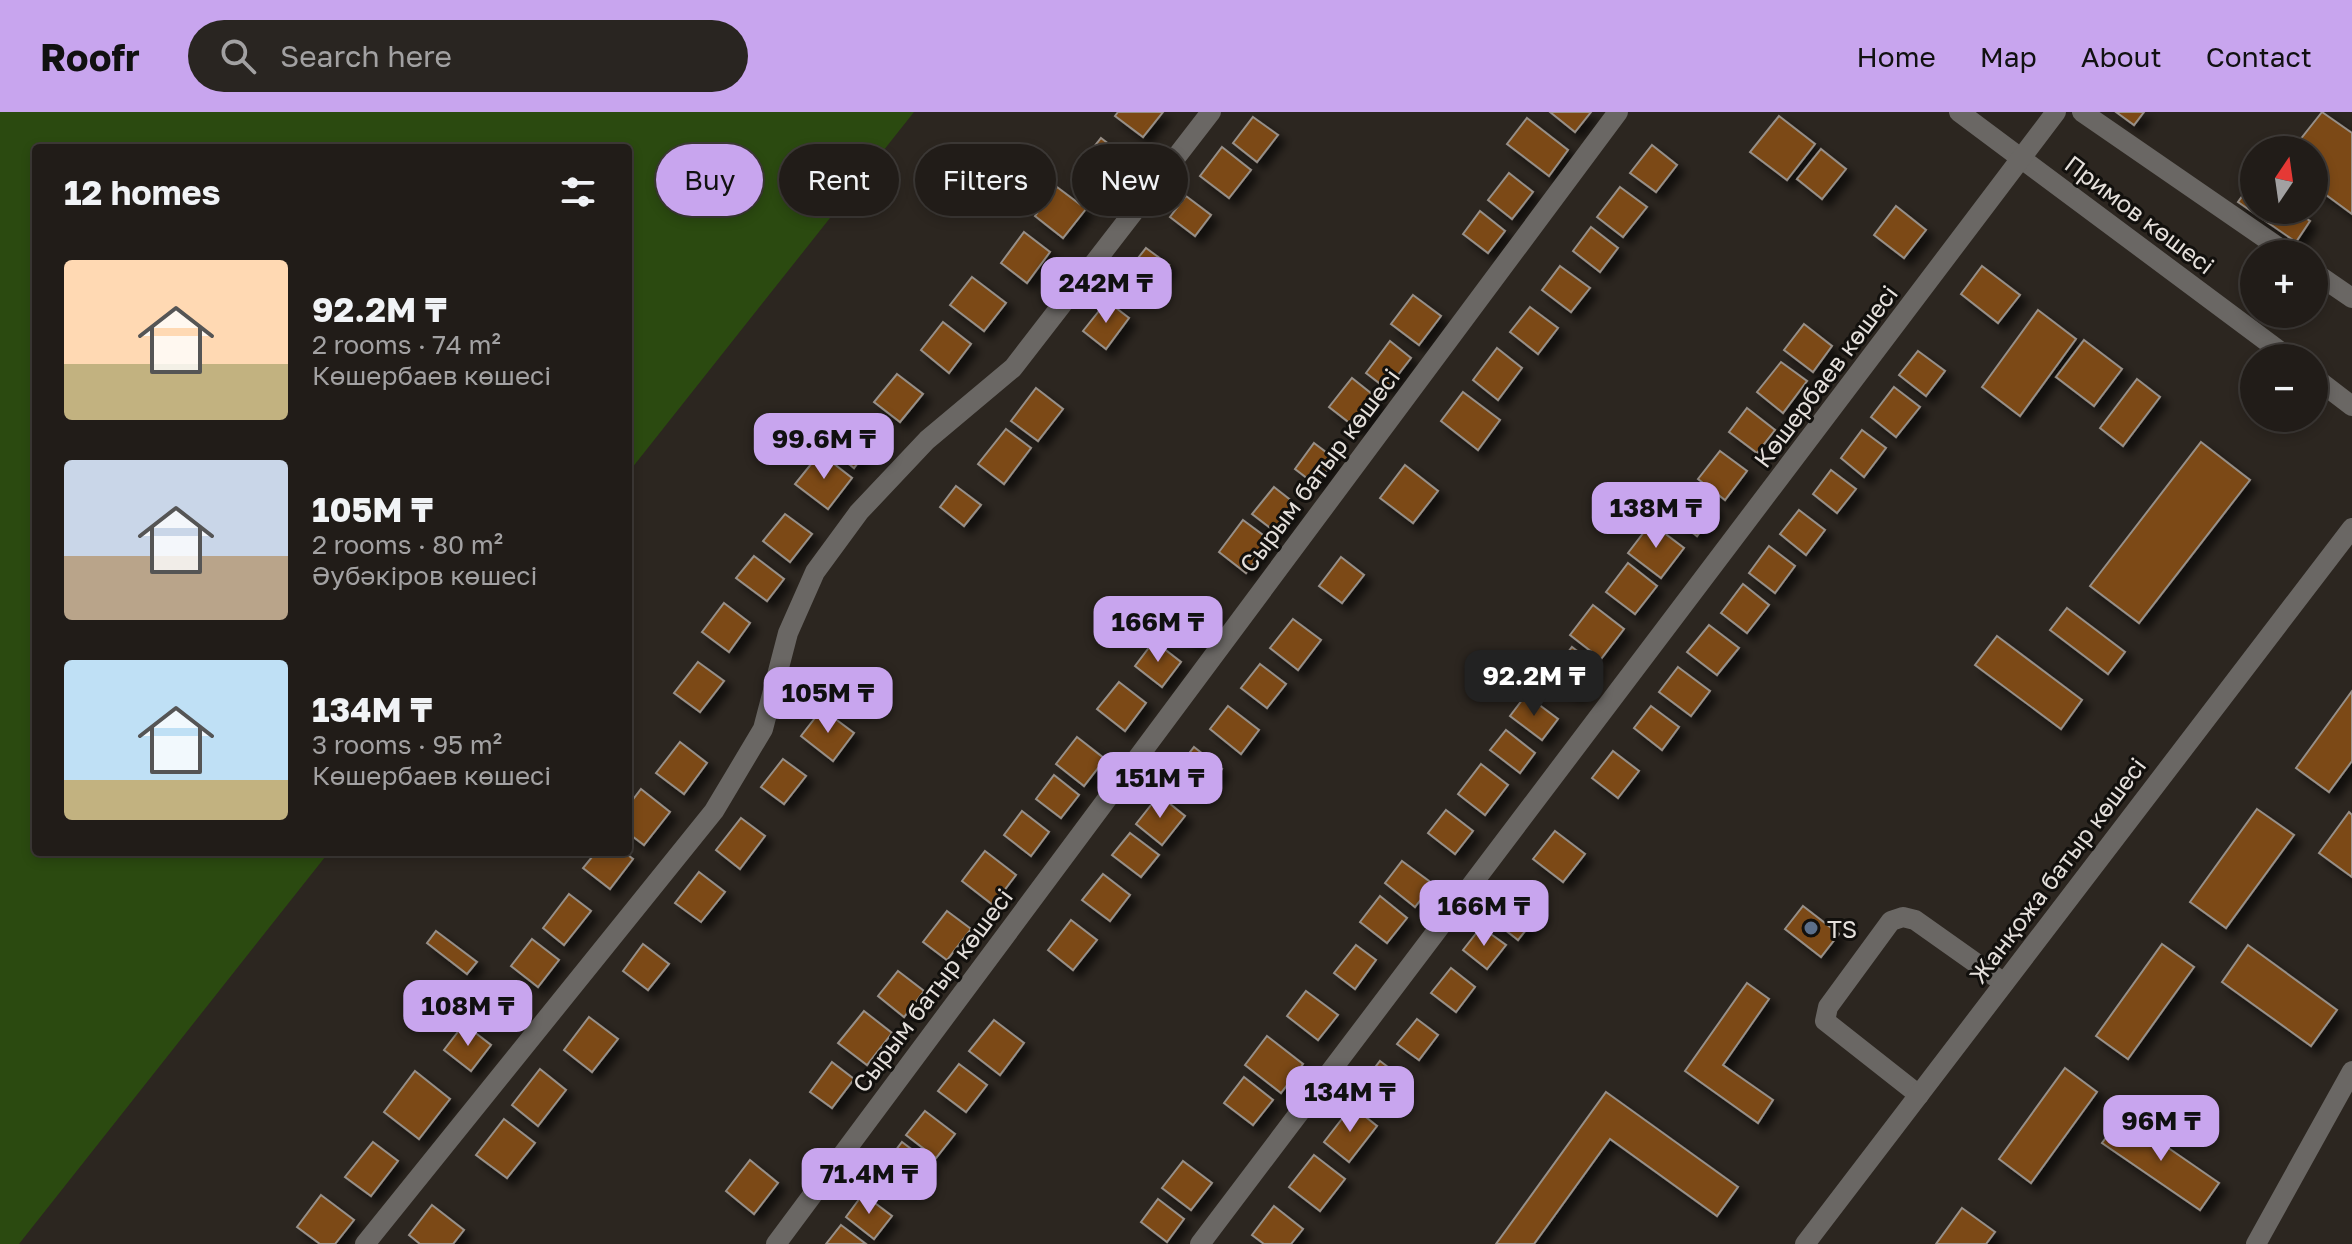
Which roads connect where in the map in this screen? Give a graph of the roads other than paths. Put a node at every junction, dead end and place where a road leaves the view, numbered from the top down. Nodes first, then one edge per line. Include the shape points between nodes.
1 (1211, 112) edge
2 (1618, 112) edge
3 (1959, 112) edge
4 (2056, 112) edge
5 (2082, 112) edge
6 (2022, 158) junction
7 (2268, 240) edge
8 (2328, 282) edge
9 (2352, 298) edge
10 (2270, 344) edge
11 (2328, 388) edge
12 (2352, 406) edge
13 (2352, 528) edge
14 (2004, 983) junction
15 (2352, 1071) edge
16 (1919, 1095) junction
17 (365, 1244) edge
18 (776, 1244) edge
19 (1200, 1244) edge
20 (1805, 1244) edge
21 (2256, 1244) edge

1 - 17 street via 1013,368 927,440 850,524 815,572 788,633 763,729 714,811
2 - 18 street, Сырым батыр көшесі
3 - 6 street, Примов көшесі
4 - 6 street, Көшербаев көшесі
5 - 7 street
6 - 10 street, Примов көшесі
6 - 19 street, Көшербаев көшесі
8 - 9 street
11 - 12 street
13 - 14 street, Жанқожа батыр көшесі
14 - 16 street, Жанқожа батыр көшесі
14 - 16 street via 1915,920 1891,921 1828,1007 1825,1021
15 - 21 street
16 - 20 street, Жанқожа батыр көшесі

